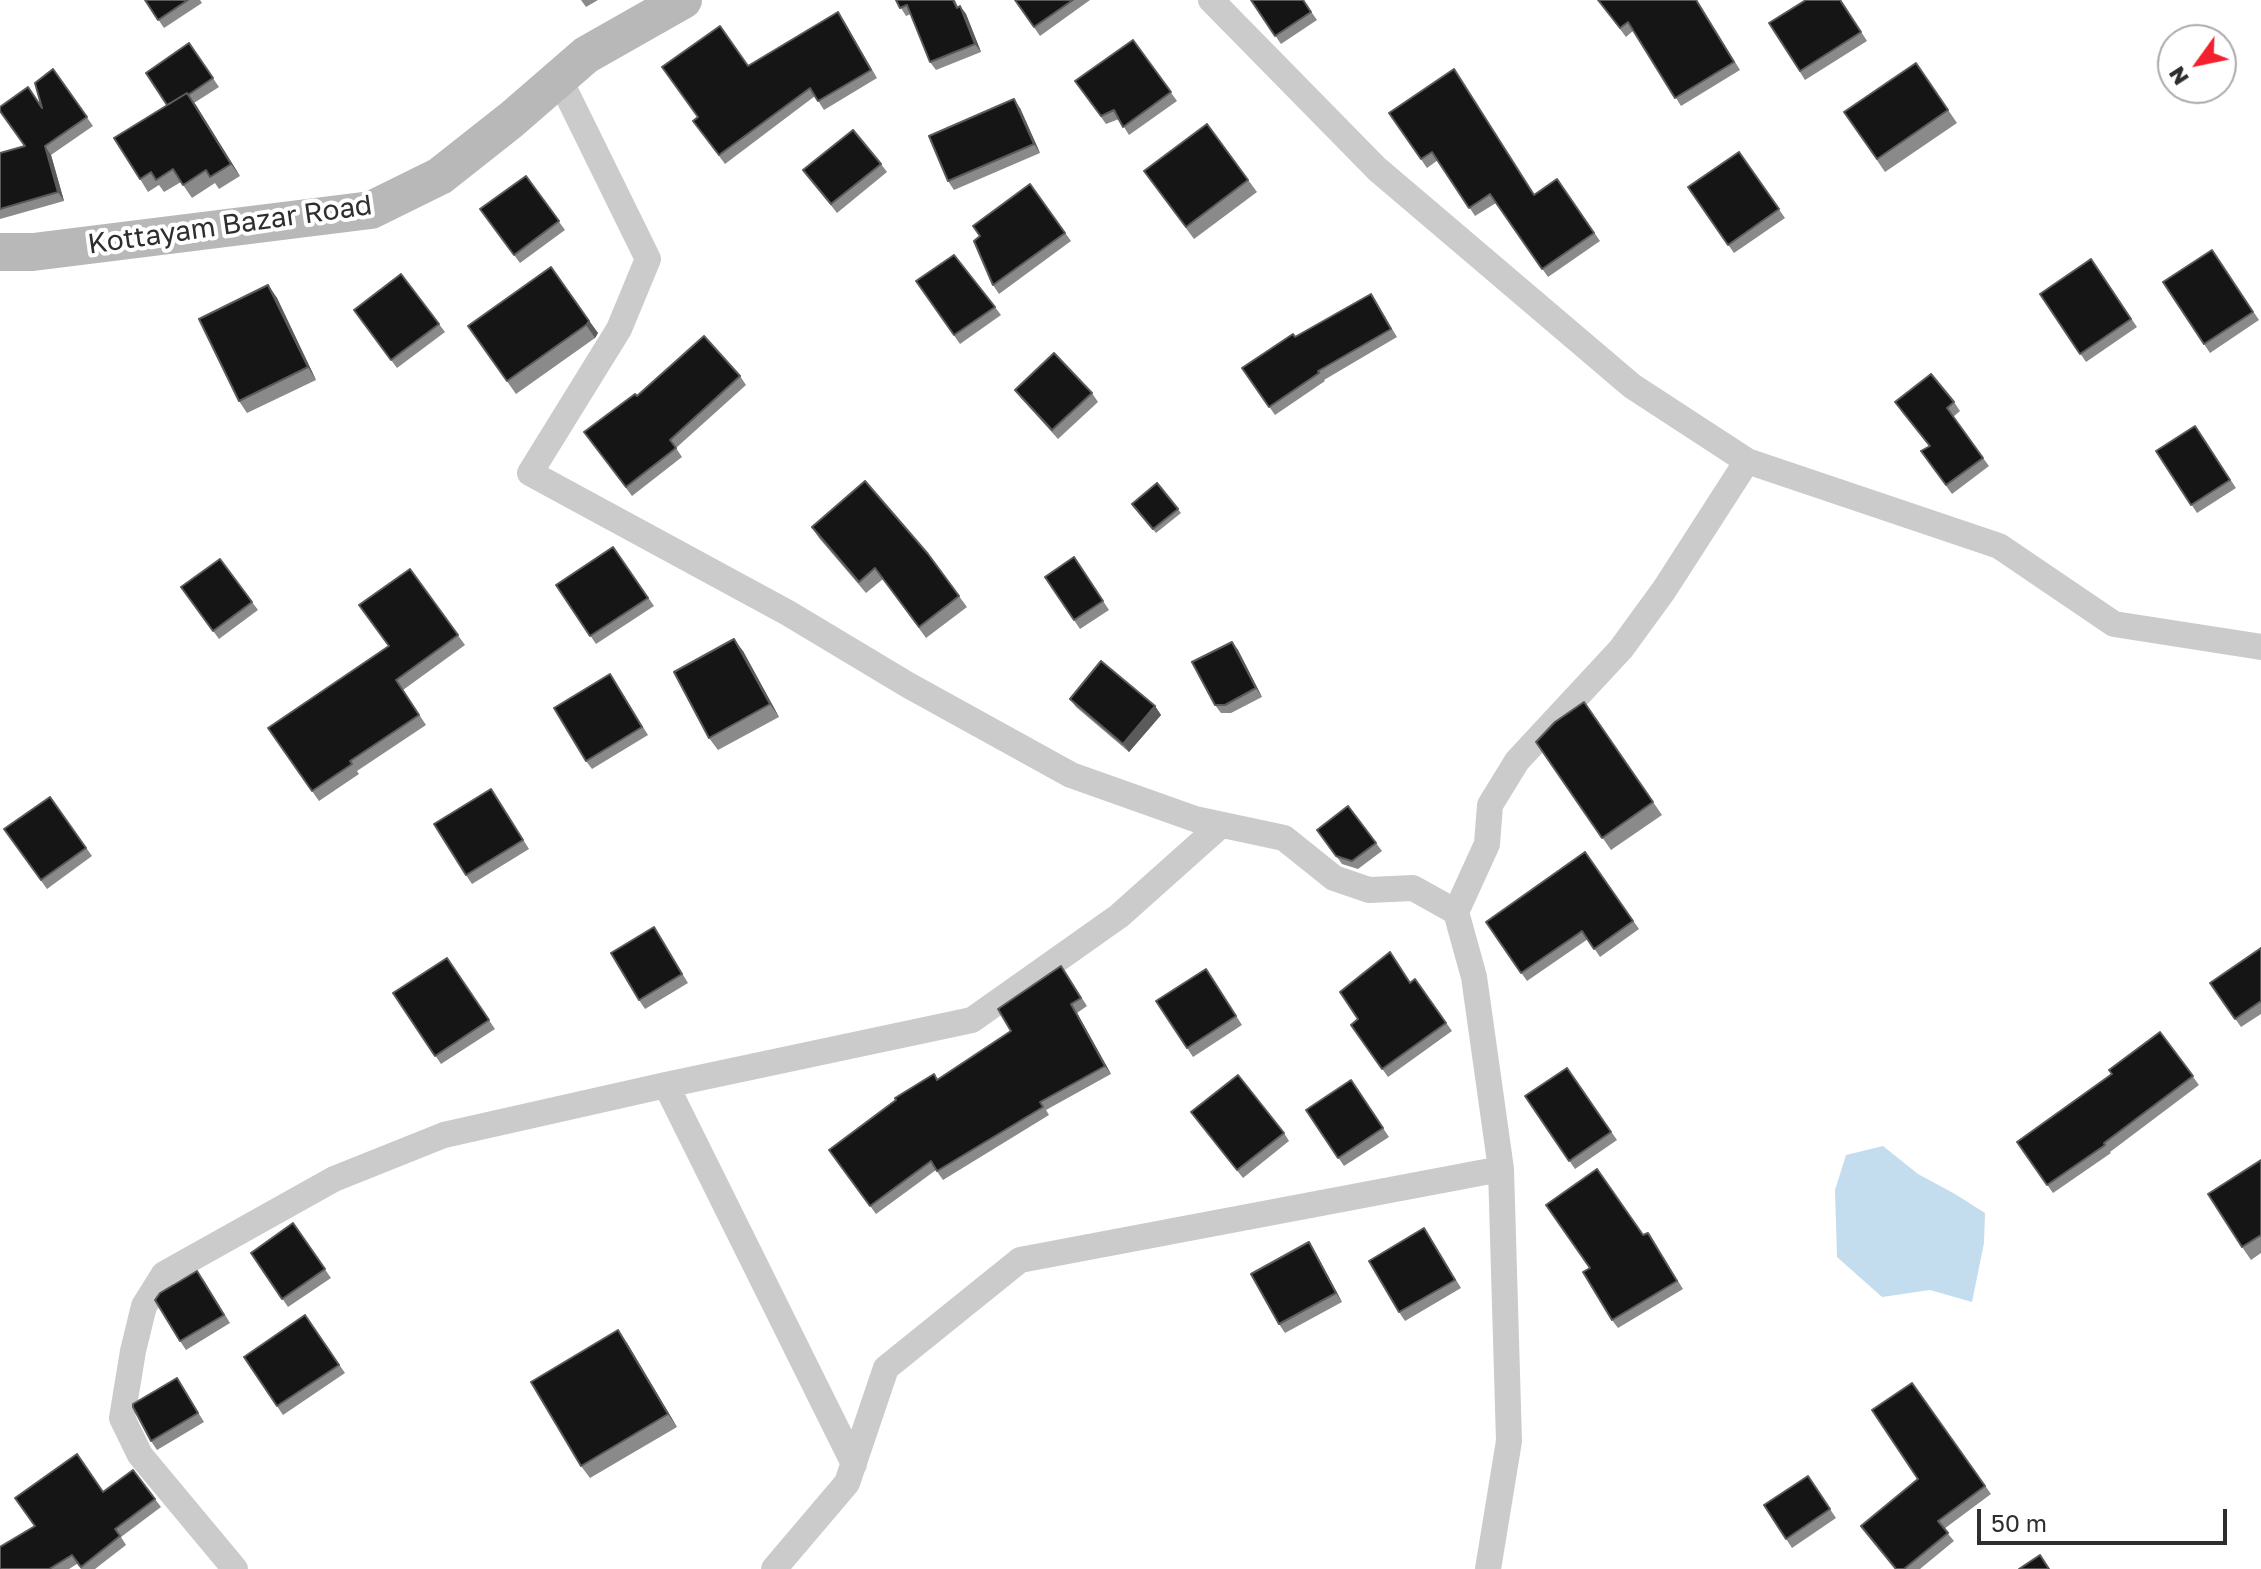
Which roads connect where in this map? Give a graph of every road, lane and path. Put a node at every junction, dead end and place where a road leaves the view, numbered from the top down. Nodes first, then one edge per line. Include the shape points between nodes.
1 (683, 0) edge
2 (1211, 0) edge
3 (559, 78) junction
4 (0, 252) edge
5 (1747, 461) junction
6 (2261, 647) edge
7 (1221, 825) junction
8 (1456, 912) junction
9 (666, 1085) junction
10 (1501, 1169) junction
11 (854, 1464) junction
12 (235, 1569) edge
13 (774, 1569) edge
14 (1488, 1569) edge

1 - 3 main road, Kottayam Bazar Road via 586,55
2 - 5 street via 1389,180 1632,386
3 - 4 main road, Kottayam Bazar Road via 440,176 371,210
3 - 7 street via 648,259 619,329 530,473 1071,775
5 - 6 street via 1999,546 2114,624
5 - 8 street via 1621,649 1517,761 1490,805 1487,844
7 - 8 street via 1284,838 1334,878 1369,890 1413,888
7 - 9 street via 1119,916 972,1020
8 - 10 street via 1474,977
9 - 11 street
9 - 12 street via 444,1135 334,1179 164,1274 144,1306 122,1418 140,1455
10 - 11 street via 1020,1260 886,1368
10 - 14 street via 1509,1441
11 - 13 street via 847,1483

